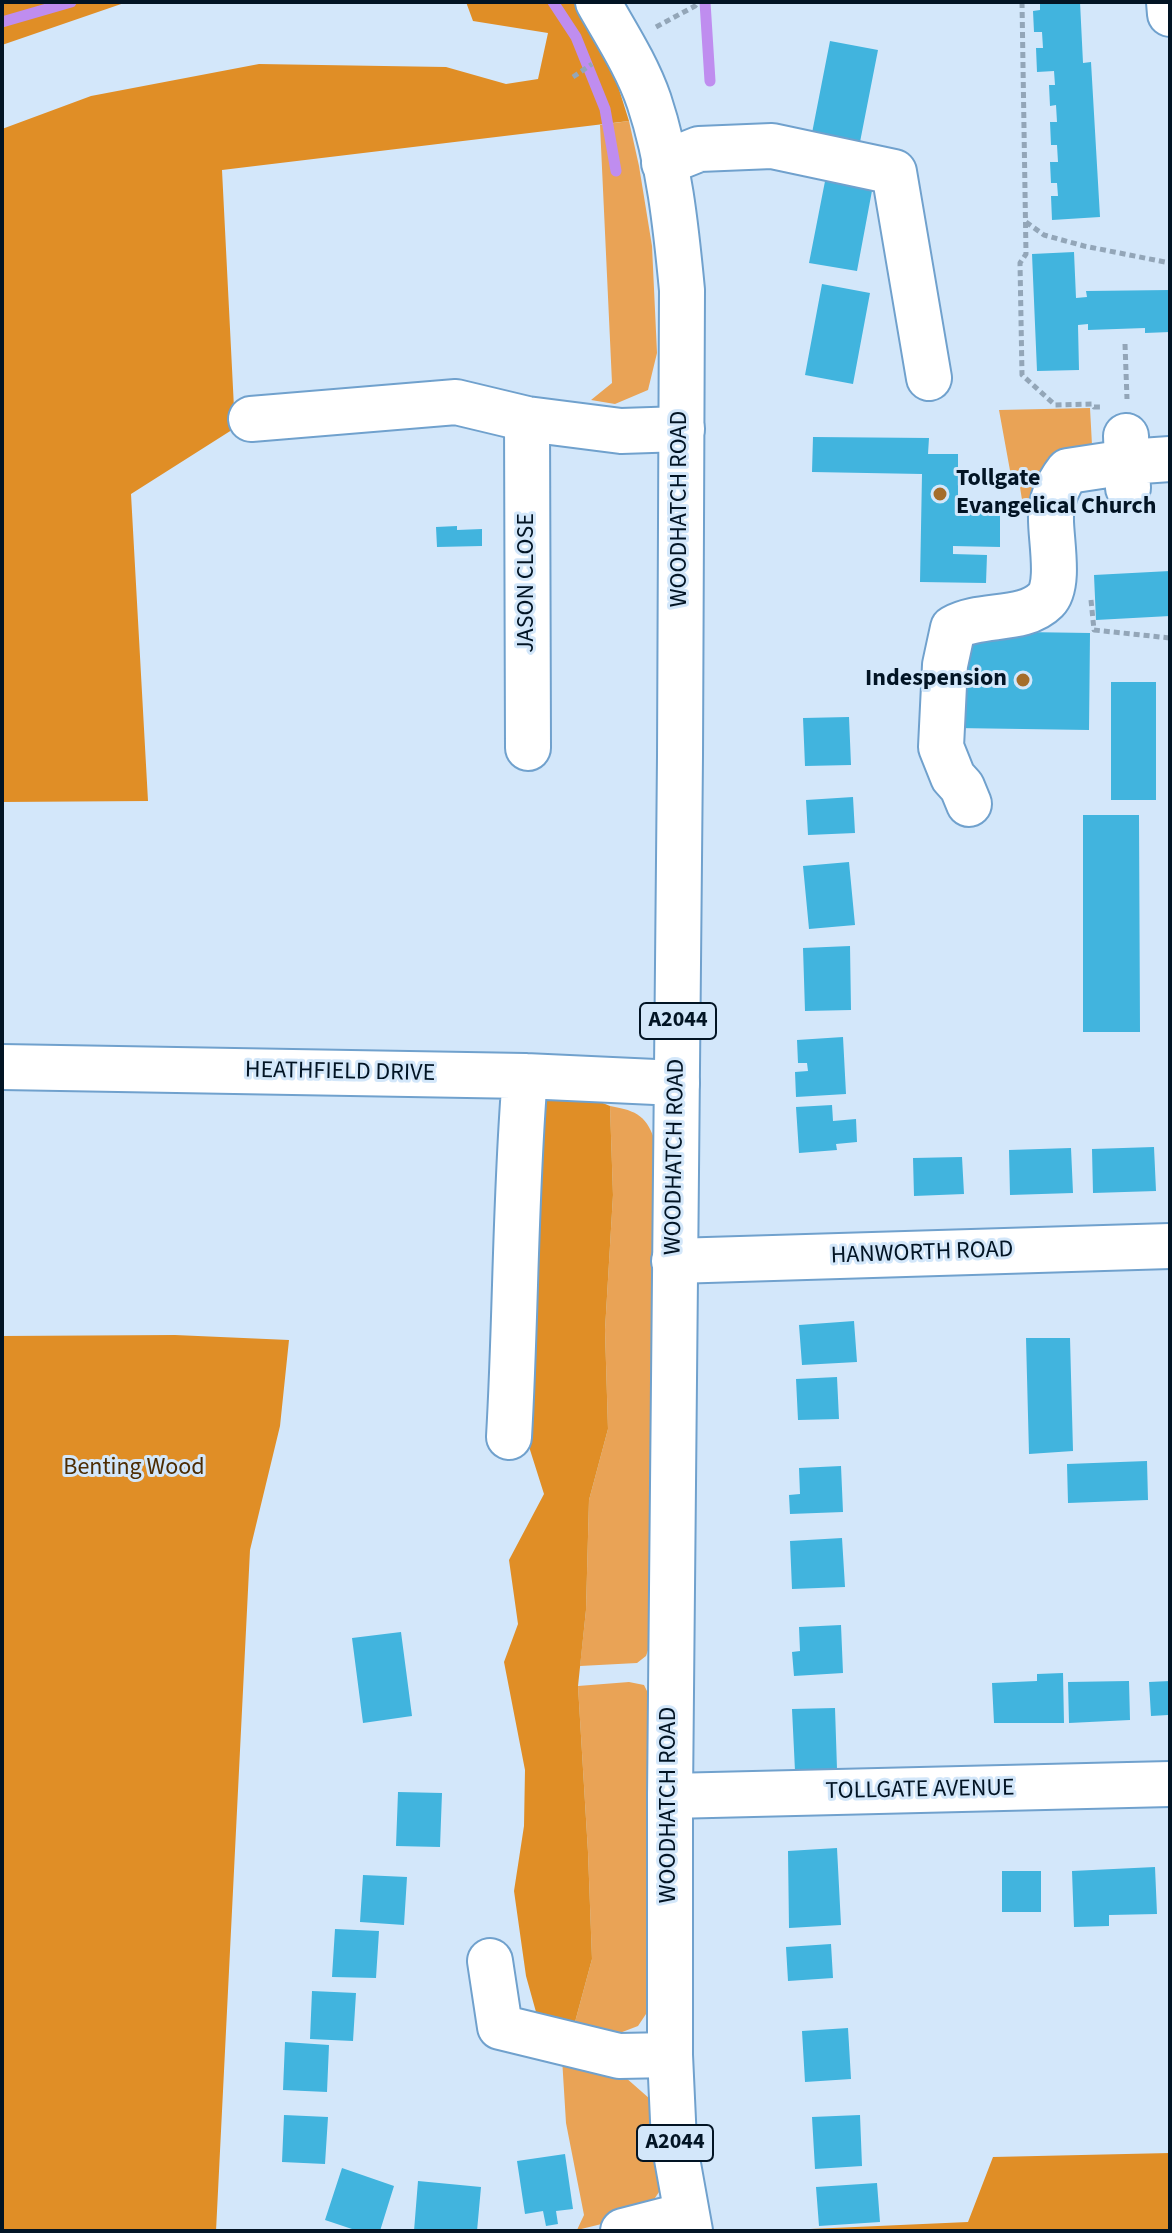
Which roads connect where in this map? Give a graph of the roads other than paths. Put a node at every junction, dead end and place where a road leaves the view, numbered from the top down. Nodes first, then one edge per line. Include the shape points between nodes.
1 (598, 2) edge
2 (1169, 2) edge
3 (1170, 14) edge
4 (664, 163) junction
5 (929, 378) dead end
6 (251, 419) dead end
7 (527, 419) junction
8 (682, 429) junction
9 (1170, 459) edge
10 (528, 748) dead end
11 (969, 804) dead end
12 (2, 1067) edge
13 (525, 1076) junction
14 (677, 1083) junction
15 (1170, 1246) edge
16 (674, 1261) junction
17 (509, 1437) dead end
18 (1170, 1784) edge
19 (670, 1796) junction
20 (490, 1961) dead end
21 (670, 2055) junction
22 (688, 2223) edge
23 (623, 2231) edge

1 - 4 street, WOODHATCH ROAD / A2044 via 649,100
2 - 3 street
4 - 5 street via 699,149 772,146 894,172
4 - 8 street, WOODHATCH ROAD / A2044 via 682,290
6 - 7 street via 456,402
7 - 8 street via 621,431
7 - 10 street, JASON CLOSE
8 - 14 street, WOODHATCH ROAD / A2044
9 - 11 street via 1123,440 1068,471 1052,503 1053,587 1047,599 1030,610 965,621 953,628 945,665 941,747
12 - 13 street, HEATHFIELD DRIVE
13 - 14 street, HEATHFIELD DRIVE
13 - 17 street
14 - 16 street, WOODHATCH ROAD / A2044
15 - 16 street, HANWORTH ROAD
16 - 19 street, WOODHATCH ROAD / A2044
18 - 19 street, TOLLGATE AVENUE
19 - 21 street, WOODHATCH ROAD / A2044
20 - 21 street via 500,2027 619,2056
21 - 22 street, WOODHATCH ROAD / A2044 via 674,2142
22 - 23 street

